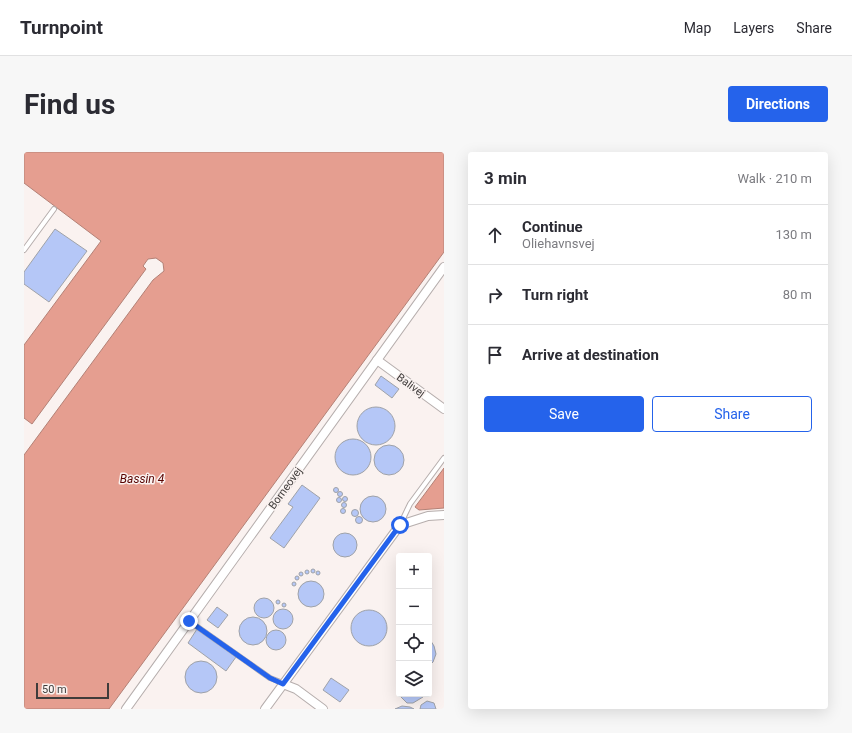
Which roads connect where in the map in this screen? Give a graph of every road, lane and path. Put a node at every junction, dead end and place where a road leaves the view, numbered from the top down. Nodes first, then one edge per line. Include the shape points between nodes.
1 (54, 209) dead end
2 (24, 250) edge
3 (444, 267) edge
4 (377, 360) junction
5 (444, 409) edge
6 (444, 458) edge
7 (444, 515) edge
8 (400, 525) junction
9 (189, 621) junction
10 (283, 684) junction
11 (126, 709) edge
12 (265, 709) edge
13 (323, 709) edge

1 - 2 lane
3 - 4 street, Borneovej
4 - 5 street, Balivej
4 - 9 street, Borneovej
6 - 8 lane via 410,504
7 - 8 street via 428,516
8 - 10 street
9 - 10 lane via 270,678
9 - 11 street, Borneovej
10 - 12 street
10 - 13 street via 296,689

